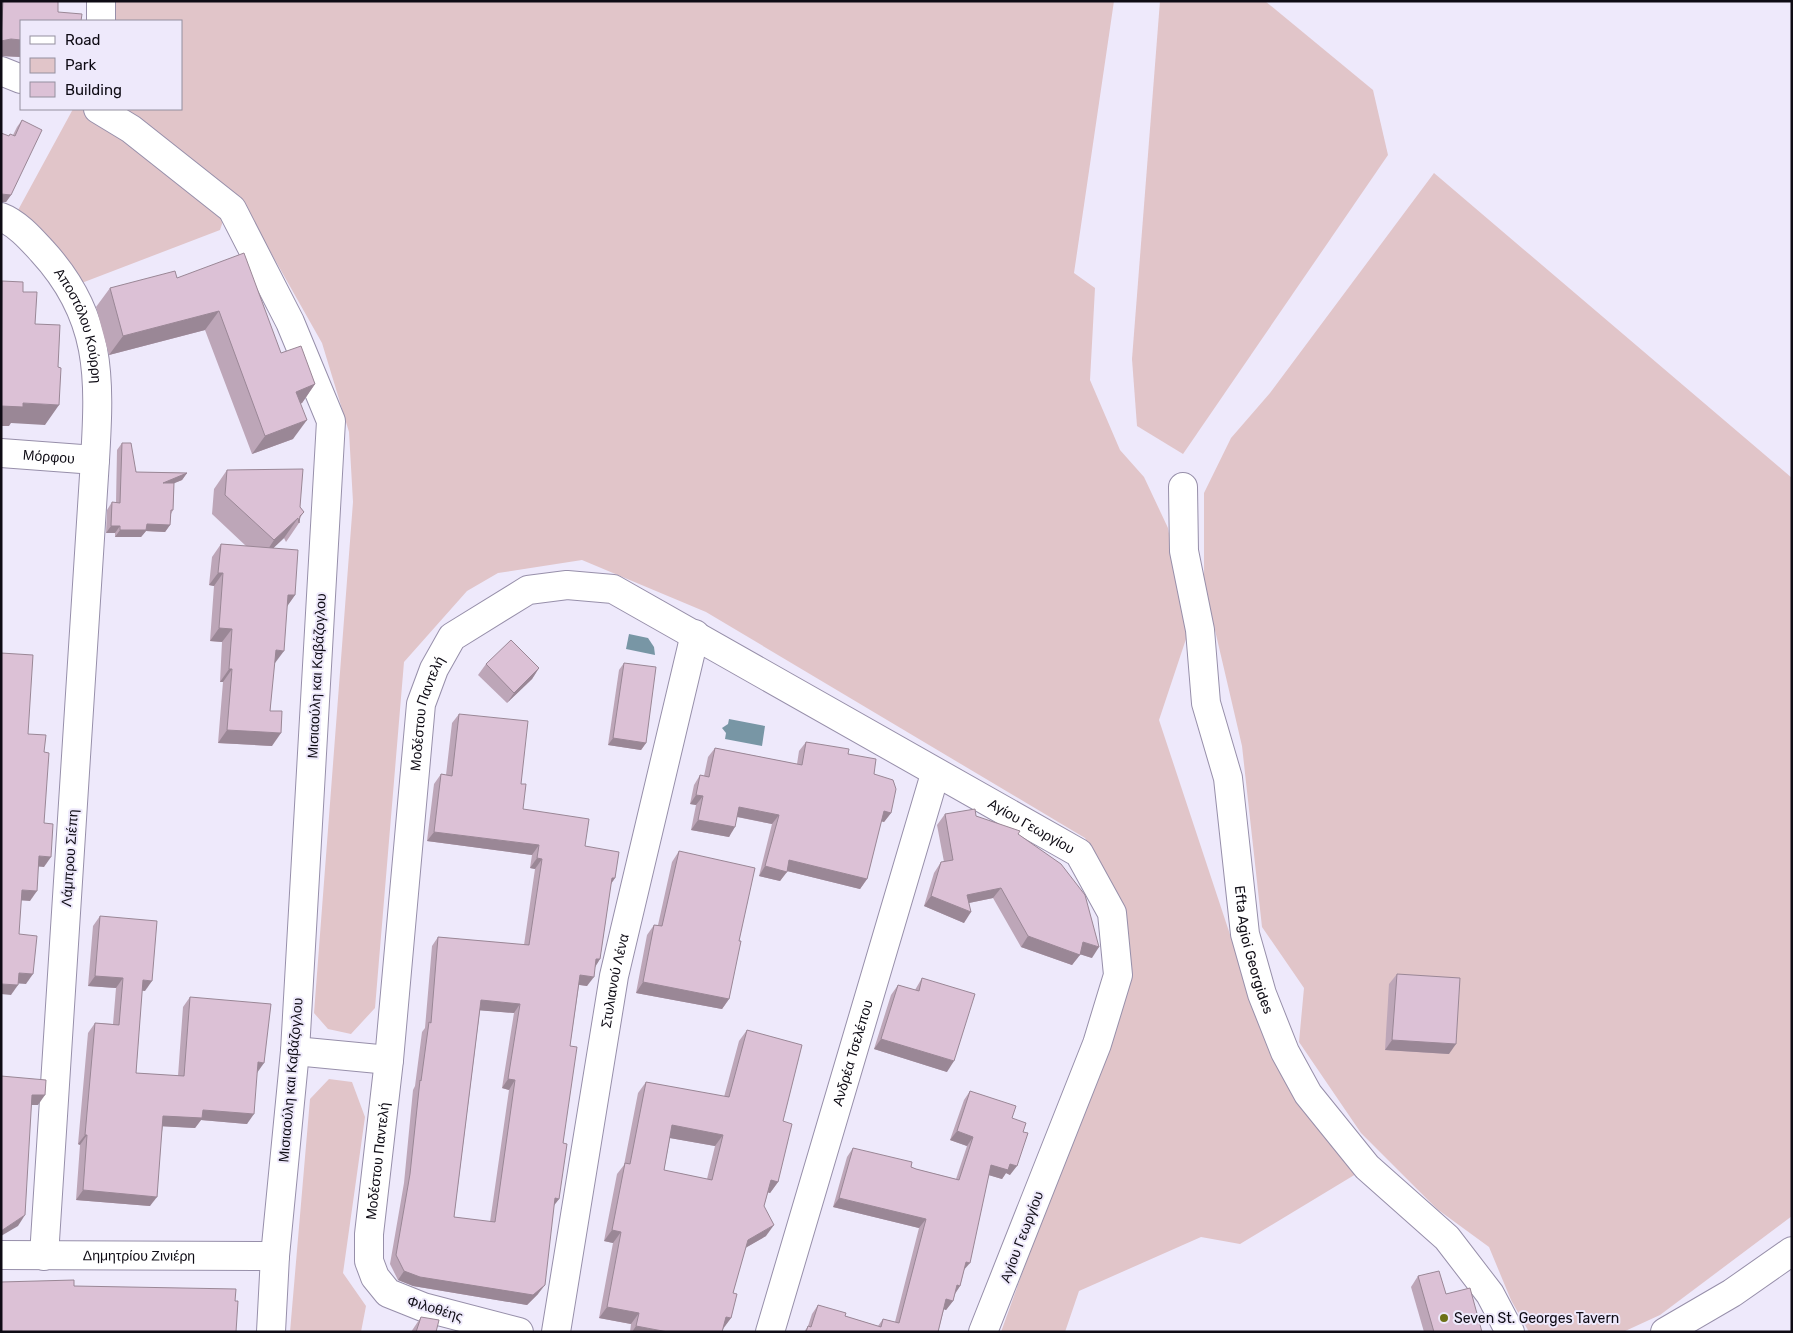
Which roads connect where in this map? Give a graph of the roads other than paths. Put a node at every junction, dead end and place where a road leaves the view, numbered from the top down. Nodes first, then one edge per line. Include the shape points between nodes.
1 (101, 1) edge
2 (101, 20) edge
3 (1, 71) edge
4 (20, 79) edge
5 (100, 110) edge
6 (1, 217) edge
7 (1, 453) edge
8 (95, 460) junction
9 (1183, 487) dead end
10 (695, 634) junction
11 (935, 774) junction
12 (296, 1051) junction
13 (389, 1060) junction
14 (1792, 1251) edge
15 (1, 1255) edge
16 (44, 1256) junction
17 (275, 1256) junction
18 (369, 1261) joint
19 (473, 1326) edge
20 (271, 1332) edge
21 (519, 1332) edge
22 (556, 1332) edge
23 (770, 1332) edge
24 (983, 1332) edge
25 (1510, 1332) edge
26 (1665, 1332) edge

1 - 2 street
3 - 4 street
5 - 12 street, Μισιαούλη και Καβάζογλου via 131,129 232,209 290,322 331,421
6 - 8 street, Αποστόλου Κούρρη via 31,239 53,263 78,300 91,332 96,363
7 - 8 street, Μόρφου
8 - 16 street, Λάμπρου Σιέπη
9 - 25 street, Efta Agioi Georgides via 1184,552 1200,630 1206,703 1228,778 1245,934 1262,994 1285,1052 1308,1094 1367,1167 1452,1245 1490,1294
10 - 11 street, Αγίου Γεωργίου
10 - 13 street, Μοδέστου Παντελή via 613,589 567,585 528,590 452,637 434,669 422,704
10 - 22 street, Στυλιανού Λένα via 614,976
11 - 23 street, Ανδρέα Τσελέπου
11 - 24 street, Αγίου Γεωργίου via 1079,854 1112,913 1118,975 1097,1044
12 - 13 street
12 - 17 street, Μισιαούλη και Καβάζογλου
13 - 18 street, Μοδέστου Παντελή via 369,1234
14 - 26 street via 1732,1293
15 - 16 street, Δημητρίου Ζινιέρη
16 - 17 street, Δημητρίου Ζινιέρη
17 - 20 street, Μισιαούλη και Καβάζογλου
18 - 19 street, Φιλοθέης via 375,1277 388,1293
19 - 21 street, Φιλοθέης

